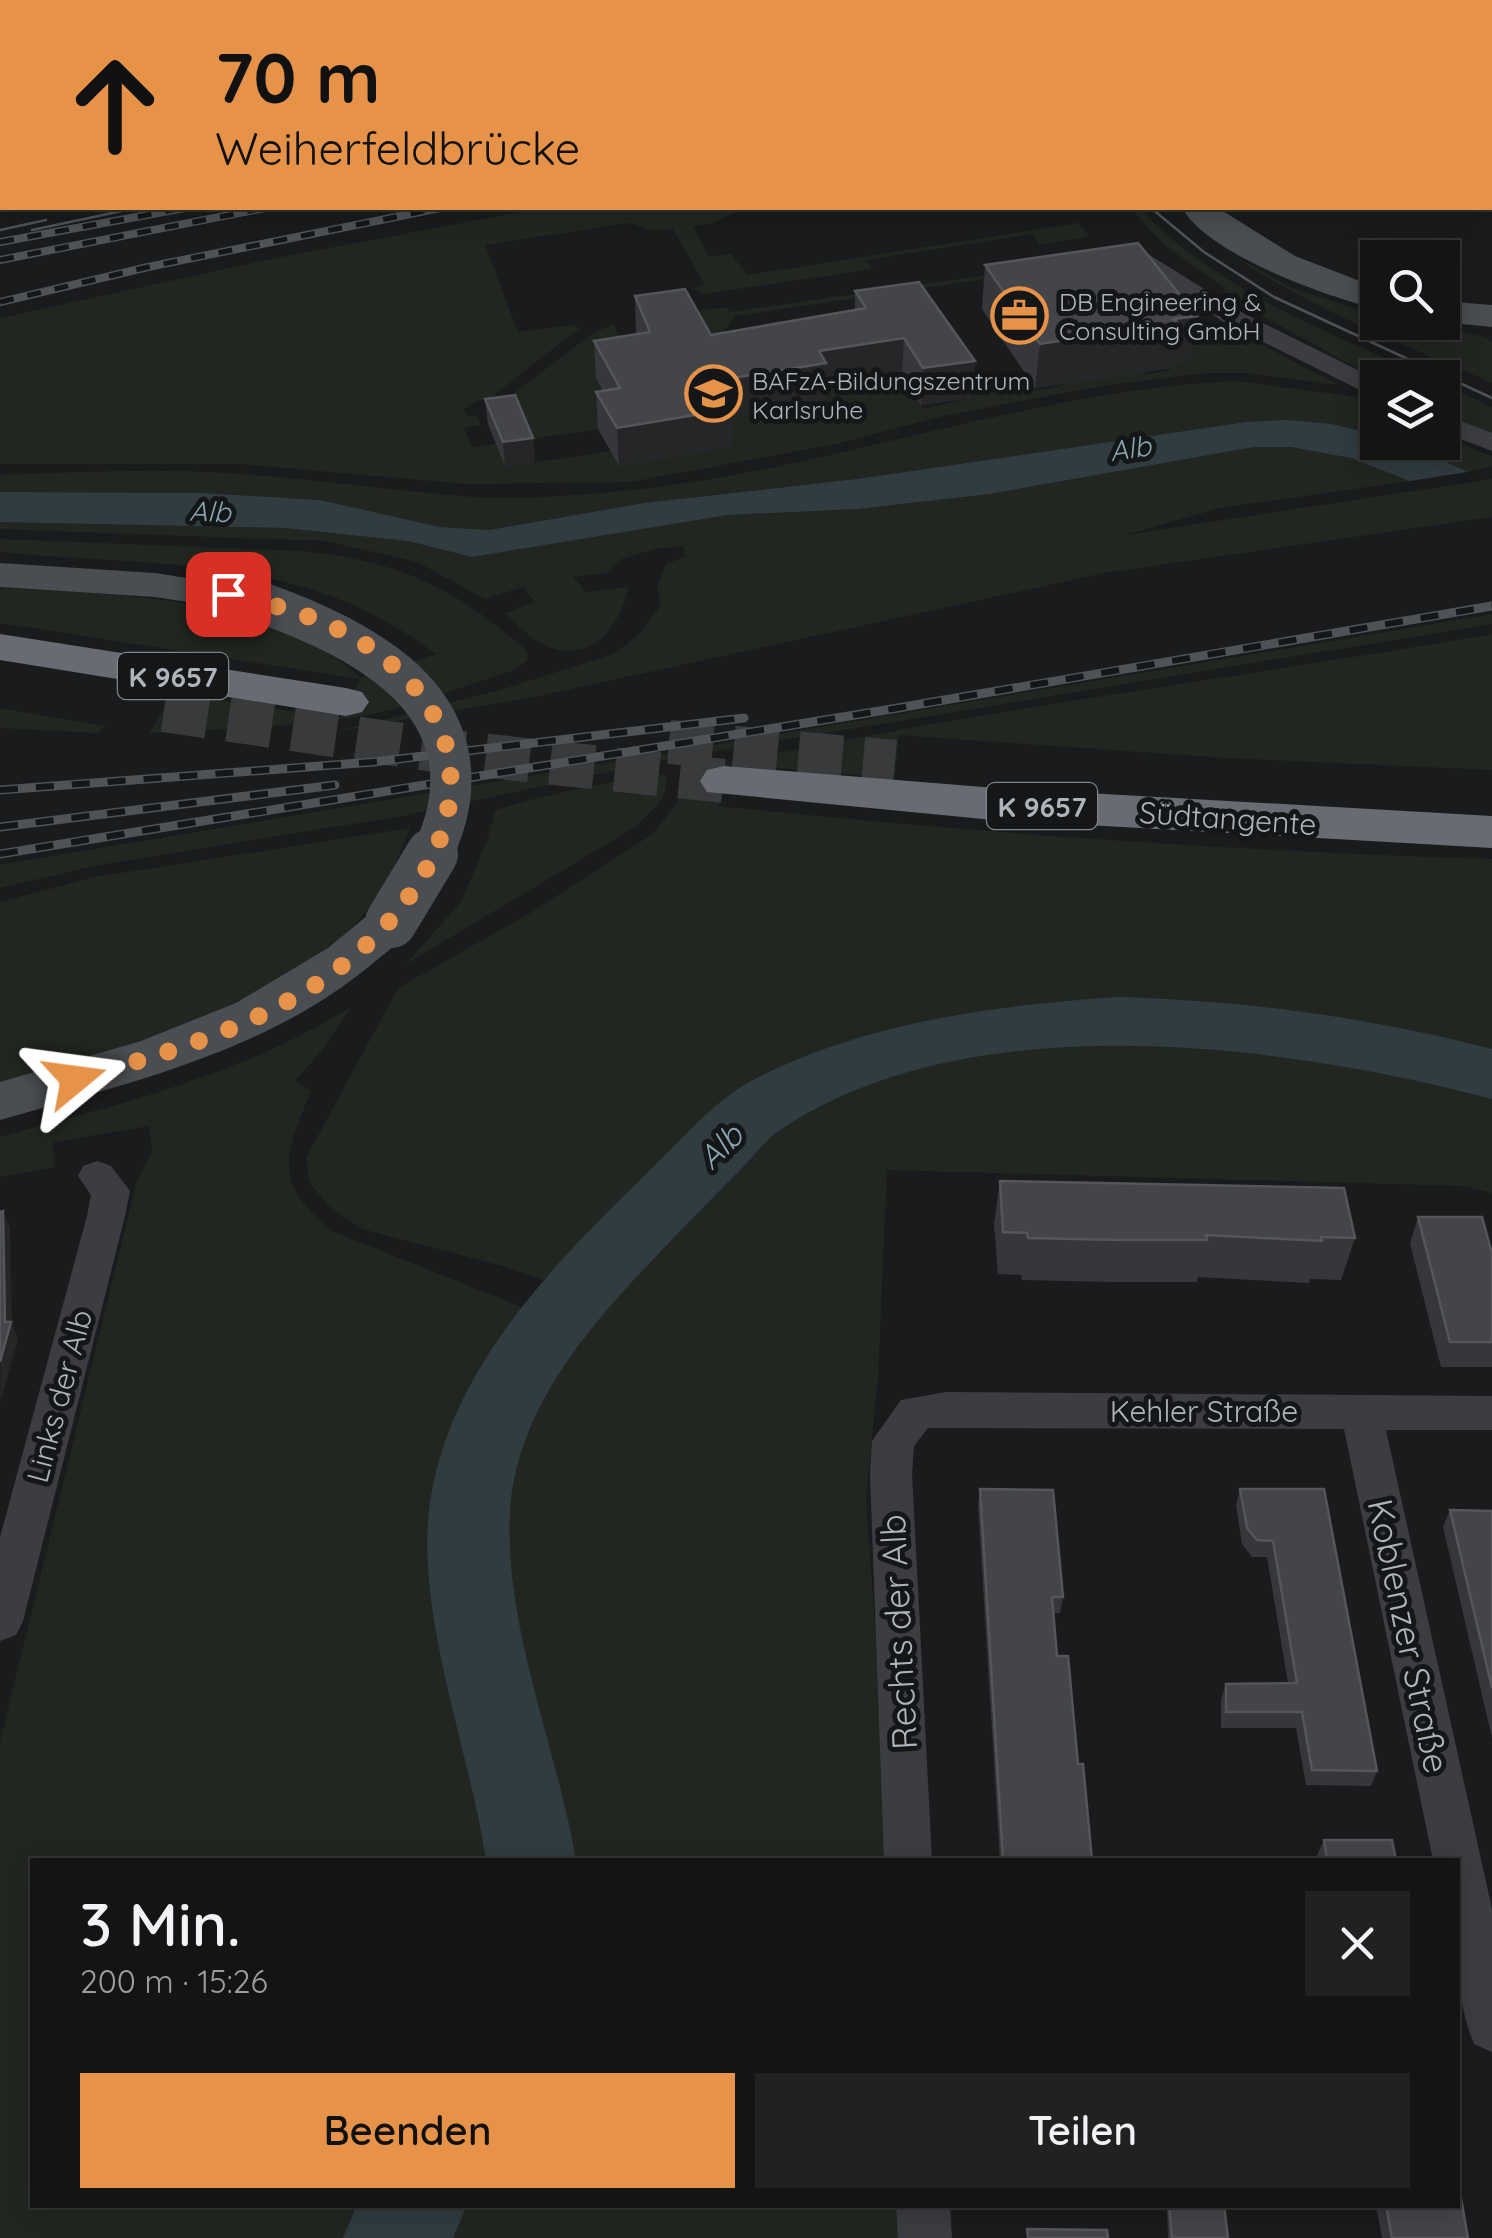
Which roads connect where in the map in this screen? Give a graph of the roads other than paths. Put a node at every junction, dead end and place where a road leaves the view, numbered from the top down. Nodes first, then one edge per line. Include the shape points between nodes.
1 (1201, 210) edge
2 (1148, 261) edge
3 (1360, 292) edge
4 (1460, 313) edge
5 (1492, 316) edge
6 (1360, 382) edge
7 (1460, 430) edge
8 (1492, 443) edge
9 (0, 576) edge
10 (0, 647) edge
11 (0, 682) edge
12 (346, 702) dead end
13 (164, 710) tunnel mouth
14 (896, 762) tunnel mouth
15 (724, 781) tunnel mouth
16 (1492, 797) edge
17 (1492, 832) edge
18 (0, 1100) edge
19 (97, 1176) dead end
20 (916, 1412) joint
21 (1362, 1412) junction
22 (1492, 1413) edge
23 (0, 1621) edge
24 (908, 1858) edge
25 (1456, 1858) edge
26 (1460, 1876) edge
27 (1492, 2026) edge
28 (923, 2208) edge
29 (925, 2238) edge

1 - 3 street via 1290,268
2 - 6 street via 1234,318
4 - 5 street
7 - 8 street
9 - 18 street, bridge via 155,585 257,601 328,624 376,651 410,681 440,728 450,768 448,820 432,864 391,922 315,985 173,1051
10 - 12 highway, K 9657
11 - 13 highway, K 9657
14 - 16 highway, Südtangente / K 9657
15 - 17 highway, Südtangente / K 9657
19 - 23 street, Links der Alb via 111,1191
20 - 21 street, Kehler Straße
20 - 24 street, Rechts der Alb via 893,1441 891,1473
21 - 22 street, Kehler Straße
21 - 25 street, Koblenzer Straße
26 - 27 street, Koblenzer Straße
28 - 29 street

